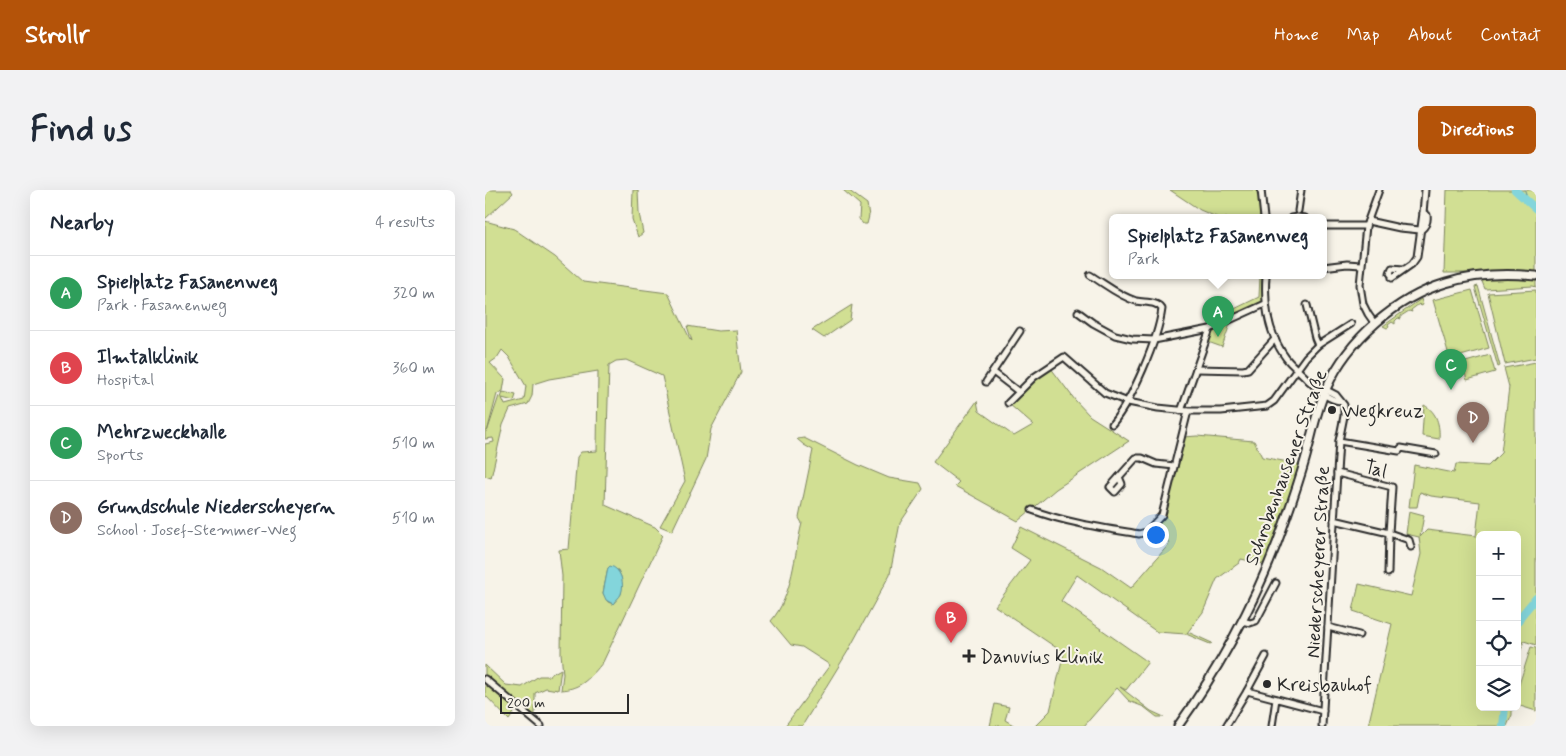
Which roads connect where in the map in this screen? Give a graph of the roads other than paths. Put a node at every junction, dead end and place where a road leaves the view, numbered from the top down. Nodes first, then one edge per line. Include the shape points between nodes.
1 (1261, 190) edge
2 (1301, 190) edge
3 (1379, 190) edge
4 (1425, 190) edge
5 (1297, 212) dead end
6 (1264, 214) edge
7 (1367, 223) junction
8 (1327, 226) edge
9 (1420, 230) junction
10 (1361, 265) junction
11 (1327, 266) edge
12 (1090, 275) dead end
13 (1536, 276) edge
14 (1392, 277) dead end
15 (1266, 279) edge
16 (1265, 304) junction
17 (1307, 306) dead end
18 (1079, 312) dead end
19 (1351, 324) dead end
20 (1375, 324) junction
21 (1020, 330) dead end
22 (1210, 330) junction
23 (1275, 339) junction
24 (1154, 340) junction
25 (1318, 345) junction
26 (1196, 369) junction
27 (1297, 370) junction
28 (993, 372) junction
29 (986, 382) dead end
30 (1325, 391) junction
31 (1019, 392) junction
32 (1128, 402) junction
33 (1008, 403) dead end
34 (1181, 411) junction
35 (1188, 411) junction
36 (1112, 424) dead end
37 (1339, 441) junction
38 (1436, 454) dead end
39 (1174, 466) junction
40 (1337, 473) junction
41 (1119, 476) dead end
42 (1033, 510) dead end
43 (1334, 520) junction
44 (1389, 533) junction
45 (1411, 547) dead end
46 (1388, 573) dead end
47 (1275, 583) dead end
48 (1242, 621) junction
49 (1328, 627) junction
50 (1359, 635) dead end
51 (1266, 656) dead end
52 (485, 679) edge
53 (1247, 692) junction
54 (1276, 699) junction
55 (1323, 711) junction
56 (1180, 725) edge
57 (541, 726) edge
58 (1226, 726) edge
59 (1272, 726) edge
60 (1322, 726) edge

1 - 6 street
2 - 5 street
3 - 7 street
4 - 9 street via 1423,212 1427,221
7 - 8 street
7 - 9 street
7 - 10 street
9 - 14 street via 1417,257
10 - 11 street
10 - 20 street via 1362,300 1365,311
12 - 24 street via 1127,298 1162,308
13 - 20 main road, Schrobenhausener Straße via 1484,275 1446,282 1405,301
15 - 16 street, Niederscheyerer Straße
16 - 22 street
16 - 23 street, Niederscheyerer Straße
17 - 25 street
18 - 24 street via 1115,335
19 - 25 street
20 - 30 main road, Schrobenhausener Straße via 1353,344
21 - 28 street
22 - 24 street
22 - 26 street
23 - 26 street via 1249,369
23 - 27 street, Niederscheyerer Straße
24 - 32 street
25 - 27 street
26 - 34 street
27 - 30 street, Niederscheyerer Straße
27 - 35 street via 1267,406
28 - 29 street
28 - 31 street
30 - 37 street, Niederscheyerer Straße via 1336,395 1343,406
30 - 48 main road, Schrobenhausener Straße via 1278,540
31 - 32 street via 1064,357 1105,393
31 - 33 street
32 - 34 street
32 - 36 street
34 - 35 street
35 - 39 street
37 - 38 street
37 - 40 street, Niederscheyerer Straße
39 - 41 street via 1156,464 1139,457
39 - 42 street via 1162,515 1144,533 1067,521
40 - 43 street, Niederscheyerer Straße
40 - 44 street, Tal via 1392,487
43 - 44 street
43 - 49 street, Niederscheyerer Straße
44 - 45 street via 1409,540
44 - 46 street, Tal
47 - 48 street via 1256,621
48 - 56 main road, Schrobenhausener Straße
49 - 50 street
49 - 55 street, Niederscheyerer Straße
51 - 53 street
52 - 57 street
53 - 54 street
53 - 58 street
54 - 55 street
54 - 59 street
55 - 60 street, Niederscheyerer Straße

